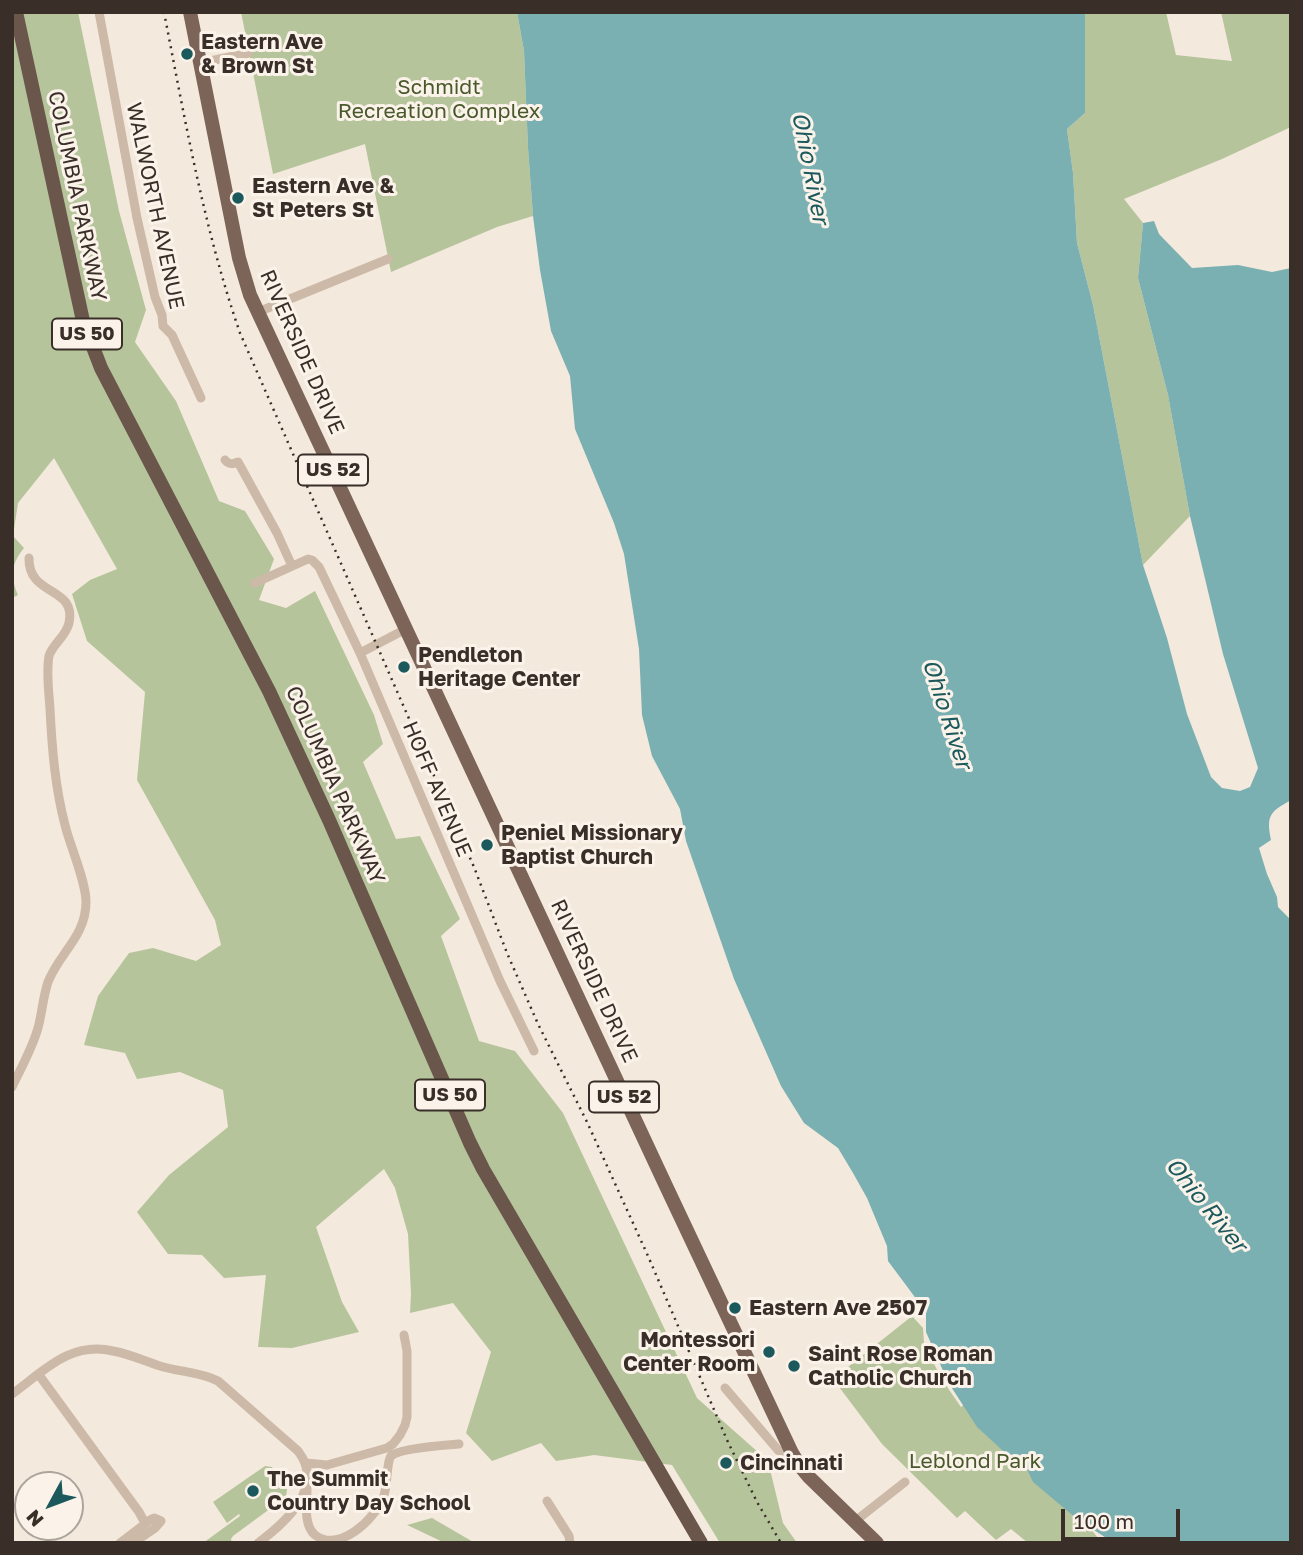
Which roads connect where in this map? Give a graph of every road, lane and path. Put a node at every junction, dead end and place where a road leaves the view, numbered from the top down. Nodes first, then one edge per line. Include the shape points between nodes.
1 (16, 12) edge
2 (99, 12) edge
3 (190, 12) edge
4 (249, 53) dead end
5 (200, 63) junction
6 (388, 259) dead end
7 (258, 312) junction
8 (201, 398) dead end
9 (225, 460) dead end
10 (29, 558) dead end
11 (294, 565) junction
12 (255, 583) dead end
13 (406, 629) junction
14 (360, 653) junction
15 (534, 1051) dead end
16 (12, 1087) edge
17 (404, 1335) dead end
18 (39, 1375) junction
19 (725, 1388) dead end
20 (12, 1394) edge
21 (459, 1444) dead end
22 (306, 1464) junction
23 (800, 1466) junction
24 (905, 1482) dead end
25 (307, 1486) junction
26 (547, 1501) dead end
27 (854, 1521) junction
28 (145, 1523) junction
29 (120, 1543) edge
30 (133, 1543) edge
31 (258, 1543) edge
32 (570, 1543) edge
33 (702, 1543) edge
34 (877, 1543) edge

1 - 33 highway, COLUMBIA PARKWAY / US 50 via 83,321 101,368 269,691 470,1143
2 - 8 street, WALWORTH AVENUE via 155,297 163,326 172,335
3 - 5 main road, RIVERSIDE DRIVE / US 52
4 - 5 street
5 - 7 main road, RIVERSIDE DRIVE / US 52 via 239,258
6 - 7 street
7 - 13 main road, RIVERSIDE DRIVE / US 52
9 - 11 street via 238,462
10 - 16 street via 35,580 64,599 70,612 67,630 49,656 50,707 61,806 86,898 80,932 49,979 33,1042
11 - 12 street
11 - 14 street, HOFF AVENUE via 308,559 316,563
13 - 14 street
13 - 23 main road, RIVERSIDE DRIVE / US 52
14 - 15 street, HOFF AVENUE
17 - 22 street via 408,1407 400,1435 380,1451 327,1465
18 - 20 street
18 - 22 street via 65,1356 96,1348 205,1375 268,1424
18 - 28 street
19 - 23 street via 778,1450
21 - 25 street via 391,1456 377,1511 364,1526 343,1537 324,1539 313,1532 307,1521
22 - 25 street
23 - 27 main road, RIVERSIDE DRIVE / US 52
24 - 27 street
25 - 31 street via 284,1521
26 - 32 street
27 - 34 main road, RIVERSIDE DRIVE / US 52
28 - 29 street
28 - 30 street via 154,1518 161,1521

